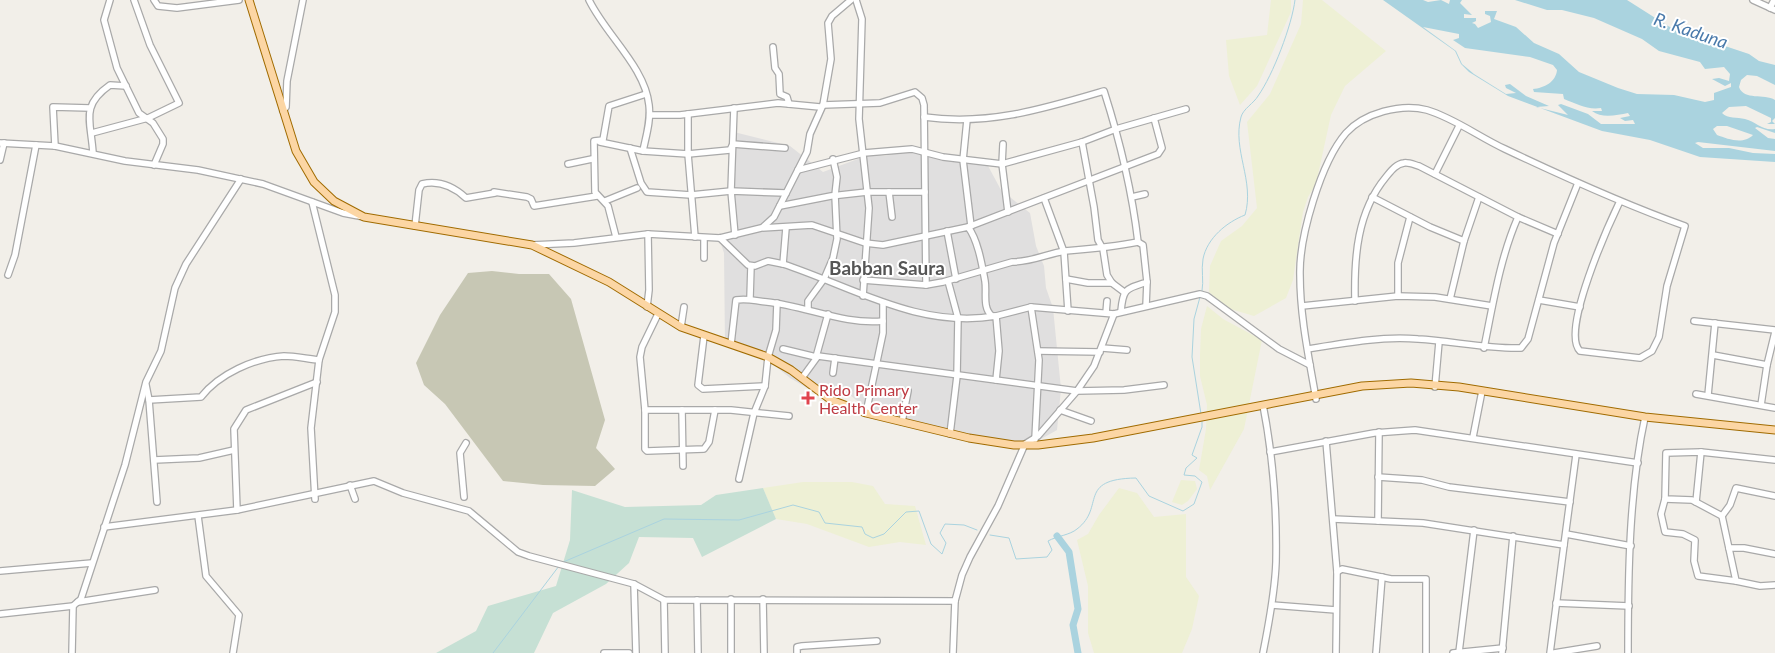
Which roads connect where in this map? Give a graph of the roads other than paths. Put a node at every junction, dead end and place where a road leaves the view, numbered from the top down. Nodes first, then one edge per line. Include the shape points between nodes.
1 (110, 0) edge
2 (134, 0) edge
3 (154, 0) edge
4 (239, 0) edge
5 (249, 0) edge
6 (303, 0) edge
7 (589, 0) edge
8 (851, 0) edge
9 (856, 0) edge
10 (1752, 0) edge
11 (1774, 0) edge
12 (1772, 9) edge
13 (773, 47) dead end
14 (126, 86) junction
15 (646, 94) junction
16 (789, 104) junction
17 (860, 105) junction
18 (821, 106) junction
19 (90, 108) junction
20 (734, 108) junction
21 (1186, 109) dead end
22 (283, 111) junction
23 (688, 114) junction
24 (650, 115) junction
25 (924, 117) junction
26 (148, 118) junction
27 (1154, 118) junction
28 (967, 120) junction
29 (1459, 126) junction
30 (1116, 129) junction
31 (92, 133) junction
32 (594, 141) junction
33 (1082, 142) junction
34 (2, 143) edge
35 (733, 144) junction
36 (1003, 144) dead end
37 (36, 145) junction
38 (55, 146) junction
39 (630, 148) junction
40 (785, 148) dead end
41 (643, 151) junction
42 (924, 152) junction
43 (864, 153) junction
44 (93, 154) junction
45 (688, 154) junction
46 (592, 159) junction
47 (0, 160) edge
48 (833, 160) junction
49 (963, 160) junction
50 (568, 164) dead end
51 (1002, 164) junction
52 (154, 166) junction
53 (1126, 167) junction
54 (798, 170) junction
55 (1434, 174) junction
56 (241, 179) junction
57 (1089, 181) junction
58 (1578, 183) junction
59 (637, 188) dead end
60 (731, 190) junction
61 (867, 192) junction
62 (889, 192) junction
63 (925, 192) junction
64 (786, 193) junction
65 (1145, 194) dead end
66 (691, 195) junction
67 (835, 195) junction
68 (597, 196) junction
69 (1132, 197) junction
70 (1372, 197) junction
71 (1479, 197) junction
72 (1044, 198) junction
73 (605, 201) junction
74 (1620, 201) junction
75 (312, 202) junction
76 (780, 206) junction
77 (1008, 212) junction
78 (364, 217) junction
79 (892, 217) dead end
80 (1410, 217) junction
81 (1518, 217) junction
82 (415, 226) junction
83 (769, 226) junction
84 (969, 227) junction
85 (786, 228) junction
86 (836, 231) junction
87 (946, 231) junction
88 (648, 234) junction
89 (735, 234) junction
90 (1558, 234) junction
91 (695, 237) junction
92 (925, 237) junction
93 (616, 238) junction
94 (704, 238) junction
95 (720, 238) junction
96 (1464, 240) junction
97 (1138, 242) junction
98 (865, 243) junction
99 (532, 245) junction
100 (1103, 249) junction
101 (1064, 252) junction
102 (704, 258) dead end
103 (783, 264) junction
104 (751, 266) junction
105 (983, 271) junction
106 (8, 275) dead end
107 (824, 279) junction
108 (956, 279) junction
109 (1066, 279) junction
110 (863, 280) junction
111 (948, 281) junction
112 (1147, 282) junction
113 (1112, 283) junction
114 (926, 284) junction
115 (1124, 292) junction
116 (863, 296) junction
117 (1398, 296) junction
118 (750, 298) junction
119 (1450, 299) junction
120 (1539, 300) junction
121 (1107, 301) dead end
122 (1355, 301) junction
123 (778, 303) junction
124 (883, 303) junction
125 (1146, 306) junction
126 (1302, 306) junction
127 (1492, 306) junction
128 (647, 307) junction
129 (1031, 307) junction
130 (1580, 307) junction
131 (684, 308) dead end
132 (808, 308) junction
133 (1068, 311) junction
134 (1121, 311) junction
135 (1106, 313) junction
136 (658, 314) junction
137 (828, 314) junction
138 (1114, 314) junction
139 (996, 316) junction
140 (958, 318) junction
141 (882, 321) junction
142 (1694, 321) dead end
143 (1715, 324) junction
144 (680, 328) junction
145 (1775, 331) edge
146 (704, 336) junction
147 (1439, 342) junction
148 (731, 344) junction
149 (1484, 348) junction
150 (783, 349) dead end
151 (1308, 349) junction
152 (1101, 350) junction
153 (1127, 350) dead end
154 (1038, 351) junction
155 (1713, 354) junction
156 (768, 357) junction
157 (816, 357) junction
158 (835, 358) junction
159 (319, 360) junction
160 (877, 364) junction
161 (1310, 365) junction
162 (1767, 366) junction
163 (833, 373) dead end
164 (957, 376) junction
165 (802, 378) junction
166 (996, 380) junction
167 (146, 382) junction
168 (318, 382) junction
169 (1038, 384) junction
170 (1164, 384) dead end
171 (764, 386) junction
172 (1435, 386) junction
173 (908, 391) dead end
174 (1077, 391) junction
175 (1482, 392) junction
176 (1696, 394) dead end
177 (1708, 395) junction
178 (1316, 397) junction
179 (149, 400) junction
180 (1761, 405) junction
181 (1263, 407) junction
182 (1775, 408) edge
183 (645, 410) junction
184 (682, 410) junction
185 (715, 410) junction
186 (1060, 410) junction
187 (754, 413) junction
188 (866, 413) junction
189 (789, 416) dead end
190 (1644, 418) junction
191 (1091, 421) dead end
192 (902, 422) junction
193 (1379, 432) junction
194 (1775, 432) edge
195 (950, 434) junction
196 (1473, 437) junction
197 (1035, 439) junction
198 (1326, 441) junction
199 (466, 443) dead end
200 (1025, 444) junction
201 (234, 450) junction
202 (684, 450) junction
203 (1270, 452) junction
204 (1701, 452) junction
205 (1576, 455) junction
206 (154, 460) junction
207 (1775, 460) edge
208 (1638, 463) junction
209 (683, 466) dead end
210 (1378, 477) junction
211 (739, 479) dead end
212 (350, 485) junction
213 (315, 496) junction
214 (1775, 496) edge
215 (464, 497) dead end
216 (355, 498) dead end
217 (1665, 499) junction
218 (157, 502) dead end
219 (1570, 502) junction
220 (1696, 502) junction
221 (237, 510) junction
222 (198, 516) junction
223 (1722, 516) junction
224 (1333, 519) junction
225 (1378, 521) junction
226 (104, 527) junction
227 (1474, 530) junction
228 (1566, 534) junction
229 (1513, 536) junction
230 (1564, 546) junction
231 (1631, 546) junction
232 (1729, 548) junction
233 (1775, 554) edge
234 (92, 563) junction
235 (0, 571) edge
236 (1337, 572) junction
237 (1382, 577) junction
238 (1736, 581) junction
239 (634, 584) junction
240 (1775, 585) edge
241 (155, 590) dead end
242 (731, 599) junction
243 (763, 599) junction
244 (664, 600) junction
245 (697, 600) junction
246 (955, 601) junction
247 (1556, 603) junction
248 (75, 604) junction
249 (1272, 605) junction
250 (1629, 606) junction
251 (1336, 610) junction
252 (0, 614) edge
253 (877, 641) dead end
254 (1597, 646) dead end
255 (1502, 650) edge
256 (72, 653) edge
257 (234, 653) edge
258 (604, 653) edge
259 (629, 653) edge
260 (636, 653) edge
261 (665, 653) edge
262 (698, 653) edge
263 (731, 653) edge
264 (764, 653) edge
265 (797, 653) edge
266 (953, 653) edge
267 (1263, 653) edge
268 (1336, 653) edge
269 (1376, 653) edge
270 (1426, 653) edge
271 (1456, 653) edge
272 (1550, 653) edge
273 (1554, 653) edge
274 (1628, 653) edge

1 - 14 street via 105,25 117,68
2 - 26 street via 150,45 179,102 178,106
3 - 4 street via 158,6 177,8
5 - 22 main road
6 - 22 street
7 - 15 street via 606,30 635,66
8 - 18 street via 828,23 831,59
9 - 17 street via 862,19
10 - 12 street
11 - 12 street
13 - 16 street via 780,94 787,97
14 - 19 street via 110,85 93,99
14 - 26 street via 140,113
15 - 24 street
15 - 32 street via 609,106 603,140
16 - 18 street
16 - 20 street
17 - 18 street
17 - 25 street via 880,103 915,92 922,98
17 - 43 street
18 - 54 street
19 - 31 street
19 - 38 street via 53,107
20 - 23 street
20 - 35 street
21 - 27 street
22 - 78 main road via 296,151 314,182 334,200
23 - 24 street
23 - 45 street
24 - 41 street
25 - 28 street
25 - 42 street
26 - 31 street
26 - 52 street via 163,139
27 - 30 street
27 - 53 street via 1161,152
28 - 30 street via 1016,115 1104,91
28 - 49 street
29 - 55 street
29 - 58 street
29 - 126 street via 1427,110 1394,109 1362,121 1346,133 1332,157 1307,221 1300,274
30 - 33 street
30 - 53 street
31 - 44 street
32 - 39 street
32 - 46 street
33 - 51 street
33 - 57 street
34 - 37 street
34 - 47 street
35 - 40 street
35 - 45 street via 730,150
35 - 60 street
36 - 51 street
37 - 38 street
37 - 106 street via 15,255
38 - 44 street
39 - 41 street
39 - 66 street via 641,183 648,192
41 - 45 street
42 - 43 street via 912,149
42 - 49 street
42 - 63 street
43 - 48 street
43 - 61 street
44 - 52 street
45 - 66 street
46 - 50 street
46 - 68 street
48 - 54 street
48 - 67 street via 837,177
49 - 51 street
49 - 84 street
51 - 77 street
52 - 56 street via 198,170
53 - 57 street
53 - 69 street
54 - 64 street
55 - 70 street via 1405,163 1394,167
55 - 71 street
56 - 75 street
56 - 167 street via 178,279 161,351
57 - 72 street
57 - 100 street via 1098,240
58 - 74 street
58 - 90 street
59 - 73 street
60 - 64 street
60 - 66 street
60 - 89 street
61 - 62 street
61 - 67 street
61 - 98 street
62 - 63 street
62 - 79 street
63 - 92 street
64 - 76 street
65 - 69 street
66 - 91 street
67 - 76 street
67 - 86 street
68 - 73 street
68 - 82 street via 534,206 526,197 495,192 466,198 454,187 431,182 422,184 418,190
69 - 97 street
70 - 80 street
70 - 122 street via 1359,233
71 - 81 street
71 - 96 street
72 - 77 street
72 - 101 street
73 - 93 street
74 - 130 street via 1593,263
74 - 130 street via 1685,226 1667,286 1659,337 1652,351 1640,358 1580,352 1576,341
75 - 78 street
75 - 159 street via 335,295 335,312
76 - 83 street
77 - 84 street
78 - 82 main road
80 - 96 street
80 - 117 street via 1398,263
81 - 90 street
81 - 127 street via 1509,238
82 - 99 main road
83 - 85 street
83 - 89 street
84 - 87 street
84 - 105 street
85 - 86 street via 812,225
85 - 103 street
86 - 98 street
86 - 107 street via 833,258
87 - 92 street
87 - 108 street
88 - 91 street
88 - 93 street
88 - 128 street
89 - 95 street
90 - 120 street
91 - 94 street
92 - 98 street via 896,244
92 - 114 street
93 - 99 street
94 - 95 street
94 - 102 street
95 - 104 street
96 - 119 street
97 - 100 street
97 - 112 street via 1143,245
98 - 110 street
99 - 128 main road via 609,282
100 - 101 street
100 - 113 street via 1107,275
101 - 105 street
101 - 109 street
103 - 104 street via 768,261
103 - 107 street
104 - 118 street
105 - 108 street
105 - 139 street via 986,307 988,313
107 - 116 street
107 - 132 street via 808,301
108 - 111 street
109 - 113 street
109 - 133 street
110 - 114 street
110 - 116 street
111 - 114 street
111 - 140 street
112 - 115 street
112 - 125 street
113 - 115 street
115 - 134 street
116 - 124 street
117 - 119 street
117 - 122 street
118 - 123 street
118 - 148 street via 736,300
119 - 127 street
120 - 130 street
120 - 149 street via 1525,345 1521,348
121 - 135 street
122 - 126 street
123 - 132 street
123 - 156 street via 776,330
124 - 140 street via 913,313
124 - 141 street
125 - 134 street
125 - 161 street via 1200,294 1207,296 1279,349
126 - 151 street
127 - 149 street
128 - 136 main road
129 - 133 street
129 - 139 street
129 - 154 street
131 - 144 street
132 - 137 street
133 - 135 street
134 - 138 street
135 - 138 street
136 - 144 main road
136 - 183 street via 640,357
137 - 141 street via 861,322
137 - 157 street
138 - 152 street
139 - 140 street
139 - 166 street via 999,350
140 - 164 street
141 - 160 street
142 - 143 street
143 - 145 street
143 - 155 street
144 - 146 main road
145 - 162 street
146 - 148 main road
146 - 171 street via 698,385 703,388
147 - 149 street
147 - 151 street via 1392,338
147 - 172 street
148 - 156 main road
150 - 157 street
151 - 161 street
152 - 153 street
152 - 154 street
152 - 174 street
154 - 169 street
155 - 162 street
155 - 177 street
156 - 165 main road
156 - 171 street
157 - 158 street
157 - 165 street
158 - 160 street
158 - 163 street
159 - 168 street
159 - 179 street via 285,356 271,358 218,379 201,397
160 - 164 street
160 - 188 street
161 - 178 street
162 - 180 street
164 - 166 street
164 - 195 street
165 - 188 main road via 832,400
166 - 169 street
167 - 179 street
167 - 226 street via 125,465
168 - 201 street via 246,410 234,429
168 - 213 street via 311,428
169 - 174 street
169 - 197 street
170 - 174 street via 1124,390
171 - 187 street
172 - 175 main road
172 - 178 main road via 1377,388
173 - 192 street
174 - 186 street
175 - 190 main road
175 - 196 street
176 - 177 street
177 - 180 street
178 - 181 main road
179 - 206 street
180 - 182 street
181 - 200 main road via 1071,445 1041,447
181 - 203 street
183 - 184 street
183 - 202 street via 647,451
184 - 185 street
184 - 202 street
185 - 187 street
185 - 202 street via 704,449
186 - 191 street
186 - 197 street
187 - 189 street
187 - 211 street
188 - 192 main road
190 - 194 main road
190 - 208 street
192 - 195 main road
193 - 196 street via 1415,430
193 - 198 street
193 - 210 street
195 - 200 main road via 991,442
196 - 205 street
197 - 200 street
198 - 203 street
198 - 224 street
199 - 215 street via 460,458
200 - 246 street via 998,506 970,557
201 - 206 street via 200,458
201 - 221 street
202 - 209 street
203 - 249 street via 1276,563
204 - 207 street
204 - 217 street via 1666,453
204 - 220 street
205 - 208 street
205 - 219 street
206 - 218 street
208 - 231 street
210 - 219 street via 1422,480 1449,487
210 - 225 street
212 - 213 street
212 - 216 street
212 - 239 street via 381,482 403,493 469,511 518,552
213 - 221 street
214 - 223 street via 1736,488
217 - 220 street
217 - 238 street via 1661,514 1665,532 1683,534 1694,540 1698,576
219 - 228 street
220 - 223 street
221 - 222 street
222 - 226 street
222 - 257 street via 206,576 239,615
223 - 232 street
224 - 225 street
224 - 236 street
225 - 227 street
226 - 234 street
227 - 229 street
227 - 271 street
228 - 230 street
228 - 231 street
229 - 230 street
229 - 255 street
230 - 247 street
231 - 250 street
232 - 233 street
232 - 238 street
234 - 235 street
234 - 248 street
236 - 237 street via 1342,569
236 - 251 street
237 - 269 street
237 - 270 street via 1426,579
238 - 240 street via 1760,586
239 - 244 street
239 - 260 street
241 - 248 street
242 - 243 street
242 - 245 street
242 - 263 street
243 - 246 street
243 - 264 street
244 - 245 street
244 - 261 street
245 - 262 street
246 - 266 street
247 - 250 street
247 - 272 street
248 - 252 street
248 - 256 street
249 - 251 street
249 - 267 street
250 - 274 street
251 - 268 street
253 - 265 street via 802,646 797,647
254 - 273 street
255 - 271 street
258 - 259 street

